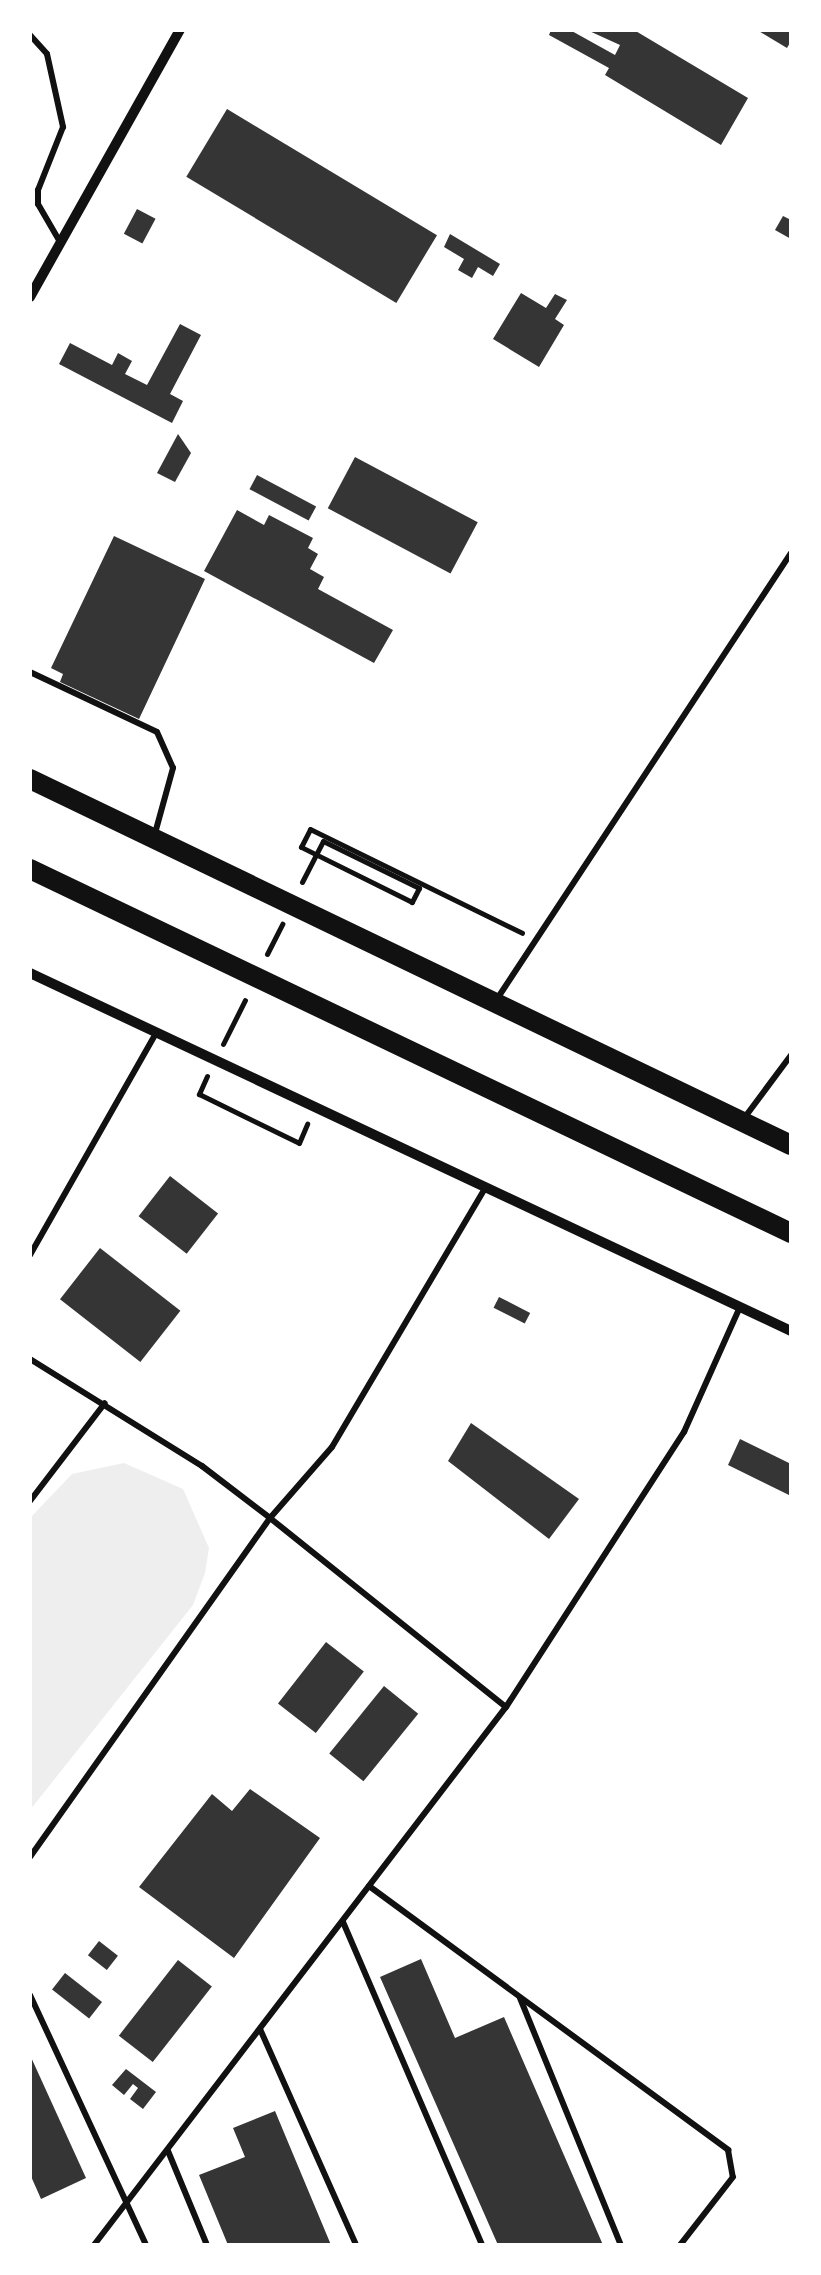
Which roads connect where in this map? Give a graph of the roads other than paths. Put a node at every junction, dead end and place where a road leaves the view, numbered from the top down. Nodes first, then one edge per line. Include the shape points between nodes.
1 (180, 30) edge
2 (30, 35) edge
3 (60, 243) junction
4 (30, 296) edge
5 (791, 554) edge
6 (30, 672) edge
7 (30, 779) edge
8 (154, 838) junction
9 (30, 869) edge
10 (30, 973) edge
11 (494, 1005) junction
12 (157, 1031) junction
13 (791, 1055) edge
14 (742, 1122) junction
15 (791, 1145) edge
16 (486, 1187) junction
17 (791, 1233) edge
18 (30, 1254) edge
19 (740, 1307) junction
20 (791, 1331) edge
21 (30, 1359) edge
22 (105, 1403) junction
23 (30, 1501) edge
24 (270, 1518) junction
25 (506, 1708) junction
26 (30, 1857) edge
27 (369, 1886) junction
28 (342, 1921) junction
29 (30, 1995) edge
30 (519, 1996) junction
31 (260, 2029) junction
32 (167, 2150) junction
33 (126, 2202) junction
34 (94, 2245) edge
35 (146, 2245) edge
36 (207, 2245) edge
37 (356, 2245) edge
38 (482, 2245) edge
39 (620, 2245) edge
40 (680, 2245) edge

1 - 3 street
2 - 3 lane via 47,54 64,128 38,190 38,204
3 - 4 street
5 - 11 lane
6 - 8 lane via 157,732 172,768
7 - 8 highway
8 - 11 highway
9 - 17 highway
10 - 12 street
11 - 14 highway
12 - 16 street
12 - 18 lane
13 - 14 lane
14 - 15 highway
16 - 19 street
16 - 24 lane via 332,1447
19 - 20 street
19 - 25 lane via 684,1432
21 - 22 lane
22 - 23 lane
22 - 24 lane
24 - 25 lane
24 - 26 lane
25 - 27 lane
27 - 28 lane
27 - 30 lane
28 - 31 lane
28 - 38 lane
29 - 33 lane
30 - 39 lane
30 - 40 lane via 728,2150 733,2178
31 - 32 lane
31 - 37 lane
32 - 33 lane
32 - 36 lane
33 - 34 lane
33 - 35 lane

